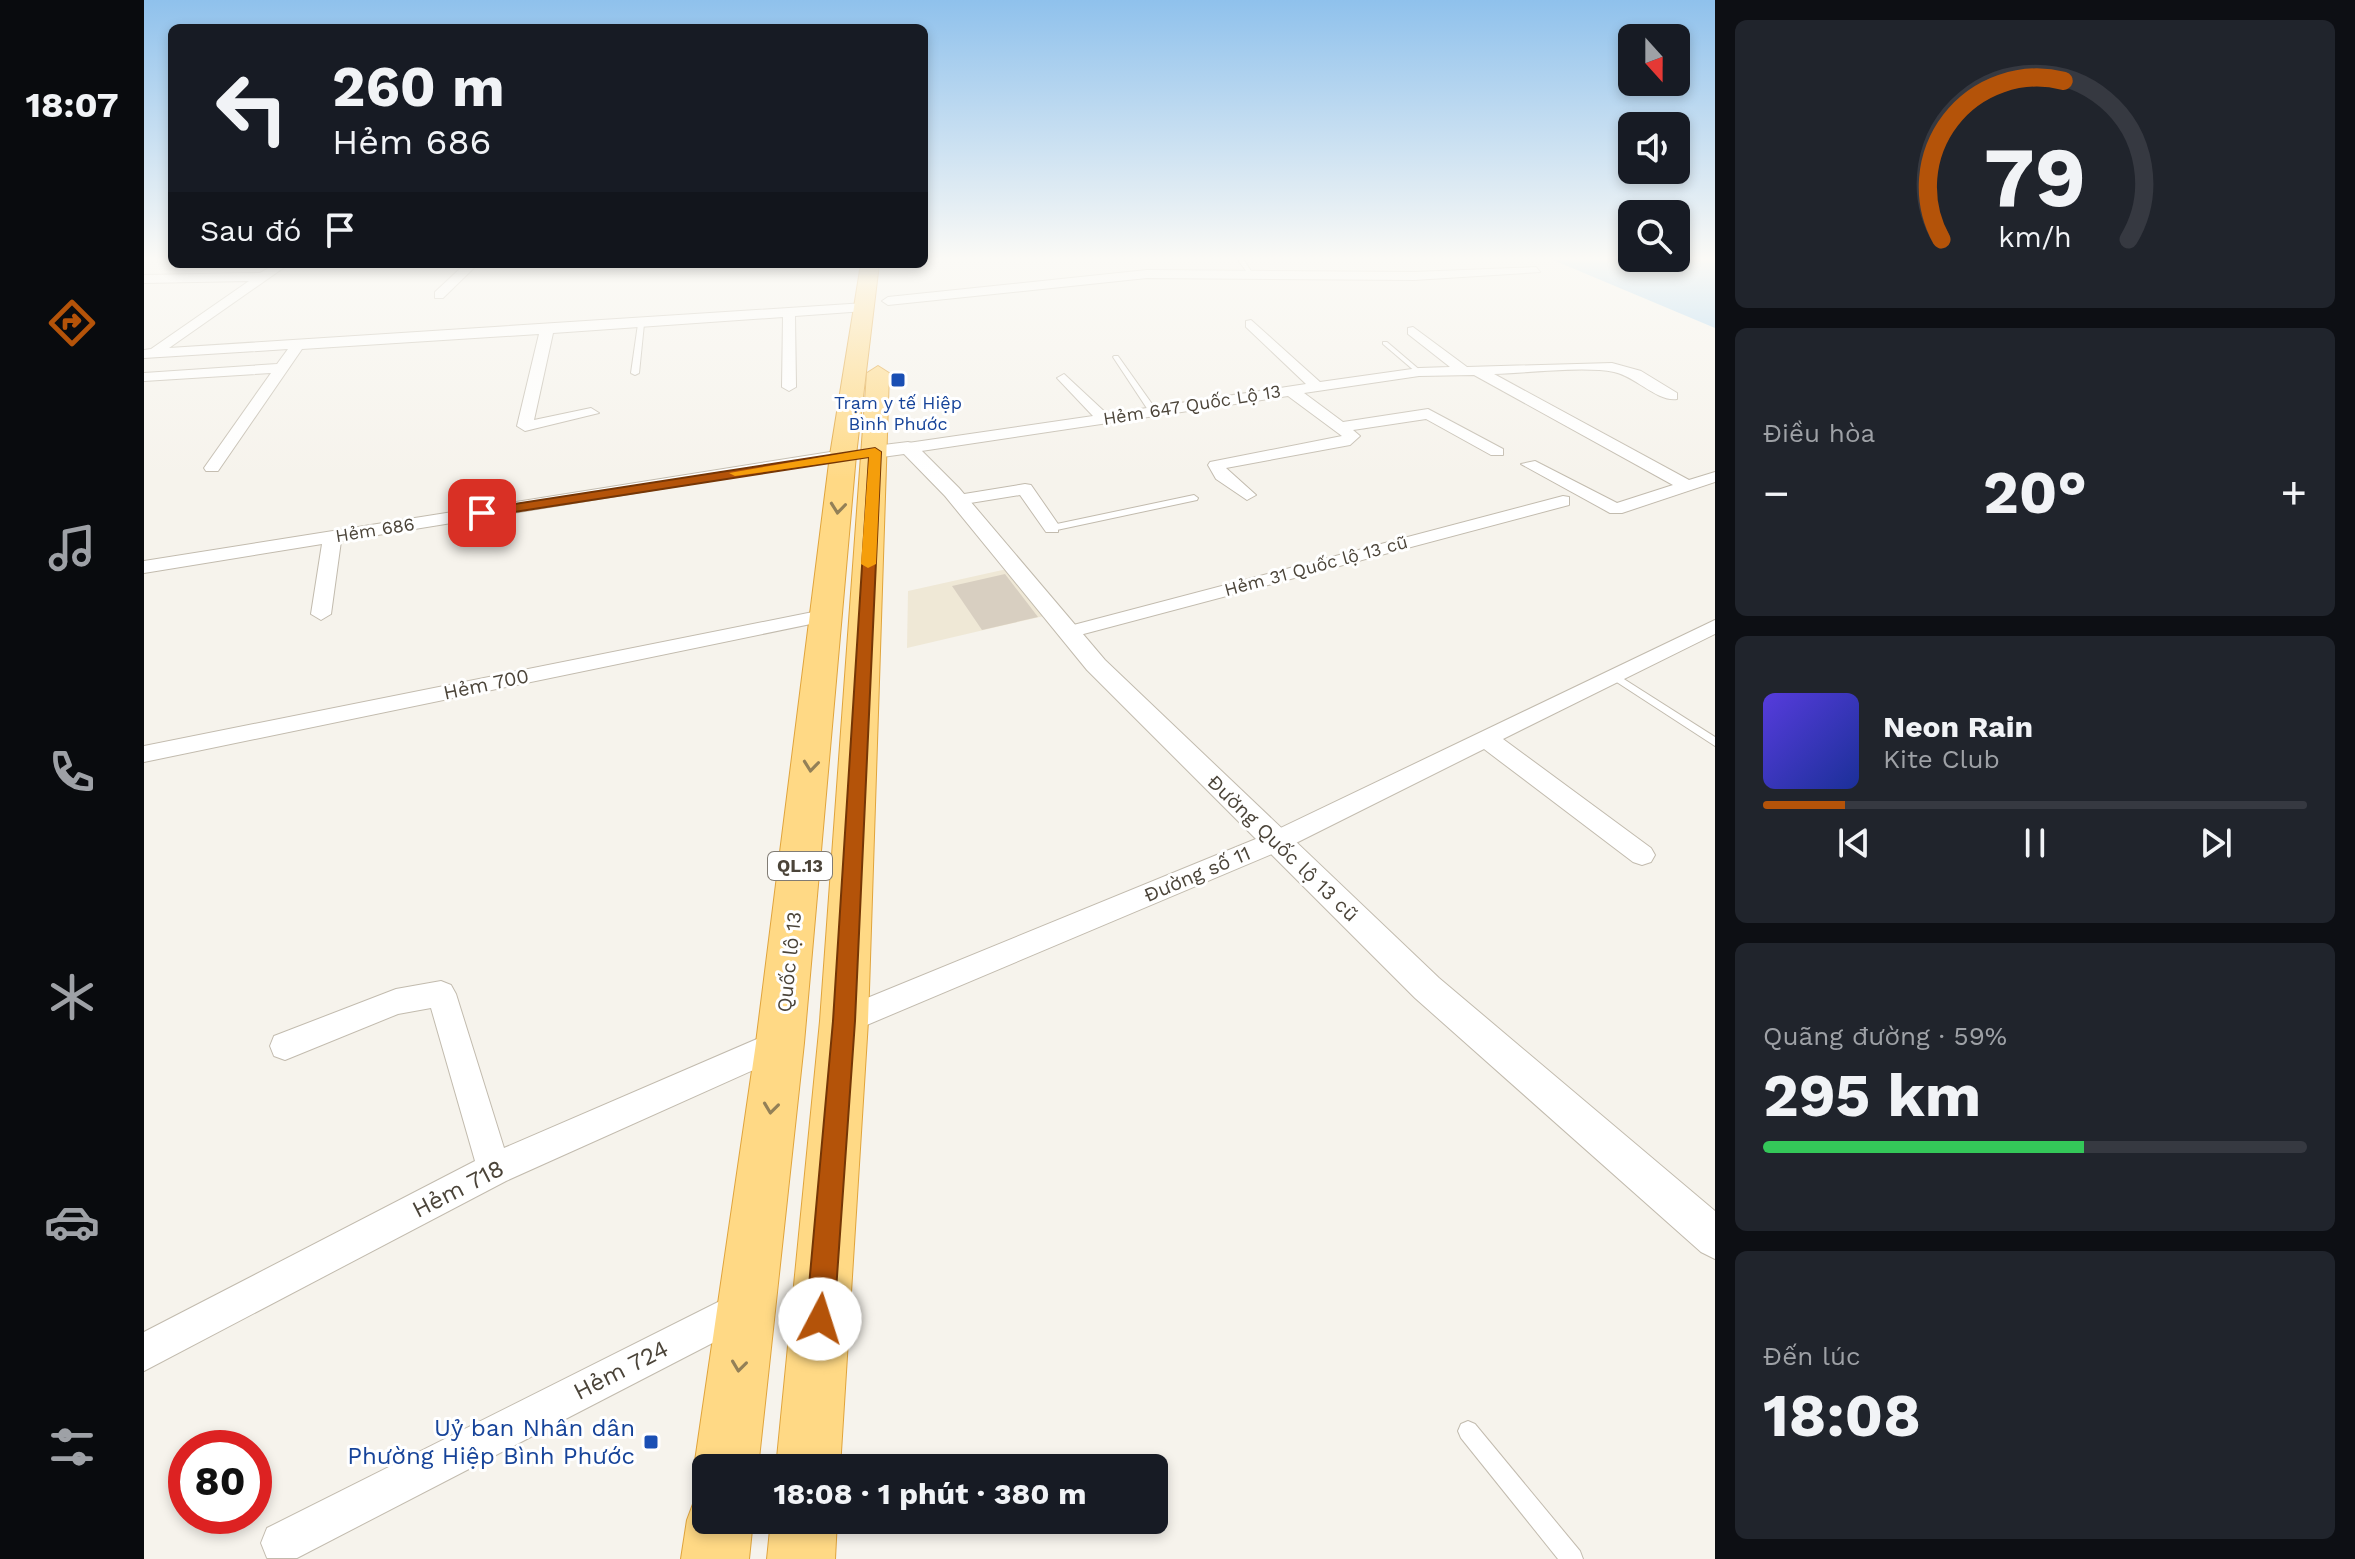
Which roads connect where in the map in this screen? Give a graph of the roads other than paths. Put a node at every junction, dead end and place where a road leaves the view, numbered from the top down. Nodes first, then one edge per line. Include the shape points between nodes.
1 (180, 333) edge
2 (504, 333) edge
3 (546, 333) edge
4 (640, 333) edge
5 (789, 333) edge
6 (880, 333) edge
7 (1260, 333) edge
8 (1416, 333) edge
9 (1385, 343) dead end
10 (297, 346) junction
11 (147, 357) edge
12 (1116, 357) dead end
13 (281, 368) junction
14 (1471, 371) junction
15 (1419, 372) junction
16 (635, 373) dead end
17 (144, 377) edge
18 (1064, 378) dead end
19 (1316, 386) junction
20 (789, 387) dead end
21 (1290, 390) junction
22 (1672, 396) dead end
23 (1153, 411) junction
24 (591, 413) dead end
25 (1104, 419) junction
26 (1339, 427) junction
27 (876, 452) junction
28 (1497, 452) dead end
29 (1529, 464) dead end
30 (212, 468) dead end
31 (1715, 477) edge
32 (1687, 486) junction
33 (1247, 495) dead end
34 (1194, 498) dead end
35 (958, 500) junction
36 (1563, 501) dead end
37 (1052, 528) joint
38 (332, 537) junction
39 (144, 567) edge
40 (321, 614) dead end
41 (828, 615) junction
42 (1715, 626) edge
43 (1069, 632) junction
44 (1616, 677) junction
45 (1487, 739) junction
46 (1715, 742) edge
47 (144, 754) edge
48 (1277, 841) junction
49 (1642, 855) dead end
50 (844, 1021) junction
51 (780, 1043) junction
52 (285, 1046) dead end
53 (494, 1169) junction
54 (1715, 1238) edge
55 (746, 1306) junction
56 (144, 1352) edge
57 (1468, 1431) dead end
58 (728, 1454) edge
59 (809, 1454) edge
60 (718, 1534) edge
61 (803, 1534) edge
62 (282, 1543) dead end
63 (715, 1559) edge
64 (801, 1559) edge
65 (1572, 1559) edge

1 - 11 street
2 - 10 street
3 - 24 street via 525,426
4 - 16 lane
5 - 20 street
6 - 27 highway, Quốc lộ 13 / QL.13
7 - 19 street
8 - 14 street
9 - 15 lane
10 - 11 street
10 - 13 street
12 - 23 lane
13 - 17 street
13 - 30 street
14 - 15 street, Hẻm 647 Quốc Lộ 13
14 - 22 street, Hẻm 647 Quốc Lộ 13 via 1612,367 1636,374
14 - 32 street
15 - 19 street, Hẻm 647 Quốc Lộ 13
18 - 25 street
19 - 21 street, Hẻm 647 Quốc Lộ 13
21 - 23 street, Hẻm 647 Quốc Lộ 13
21 - 26 street
23 - 25 street, Hẻm 647 Quốc Lộ 13
25 - 27 street, Hẻm 647 Quốc Lộ 13
26 - 28 street via 1428,414
26 - 33 street via 1352,436 1344,442 1216,465
27 - 35 street, Đường Quốc lộ 13 cũ
27 - 38 street, Hẻm 686
27 -> 41 highway, Quốc lộ 13 / QL.13
27 - 50 highway, Quốc lộ 13 / QL.13
29 - 32 street via 1616,509
31 - 32 street
34 - 37 lane
35 - 37 street via 1025,489
35 - 43 street, Đường Quốc lộ 13 cũ
36 - 43 street, Hẻm 31 Quốc lộ 13 cũ
38 - 39 street, Hẻm 686
38 - 40 street
41 - 47 street, Hẻm 700
41 -> 51 highway, Quốc lộ 13 / QL.13
42 - 44 street, Đường số 11
43 - 48 street, Đường Quốc lộ 13 cũ via 1096,665
44 - 45 street, Đường số 11
44 - 46 lane
45 - 48 street, Đường số 11
45 - 49 street
48 - 50 street, Đường số 11
48 - 54 street, Đường Quốc lộ 13 cũ via 1427,988
50 - 59 highway, Quốc lộ 13 / QL.13
51 - 53 street, Hẻm 718
51 -> 55 highway, Quốc lộ 13 / QL.13
52 - 53 street via 396,1002 441,994
53 - 56 street, Hẻm 718
55 -> 58 highway, Quốc lộ 13 / QL.13
55 - 62 street, Hẻm 724
57 - 65 lane
60 - 63 highway
61 - 64 highway

